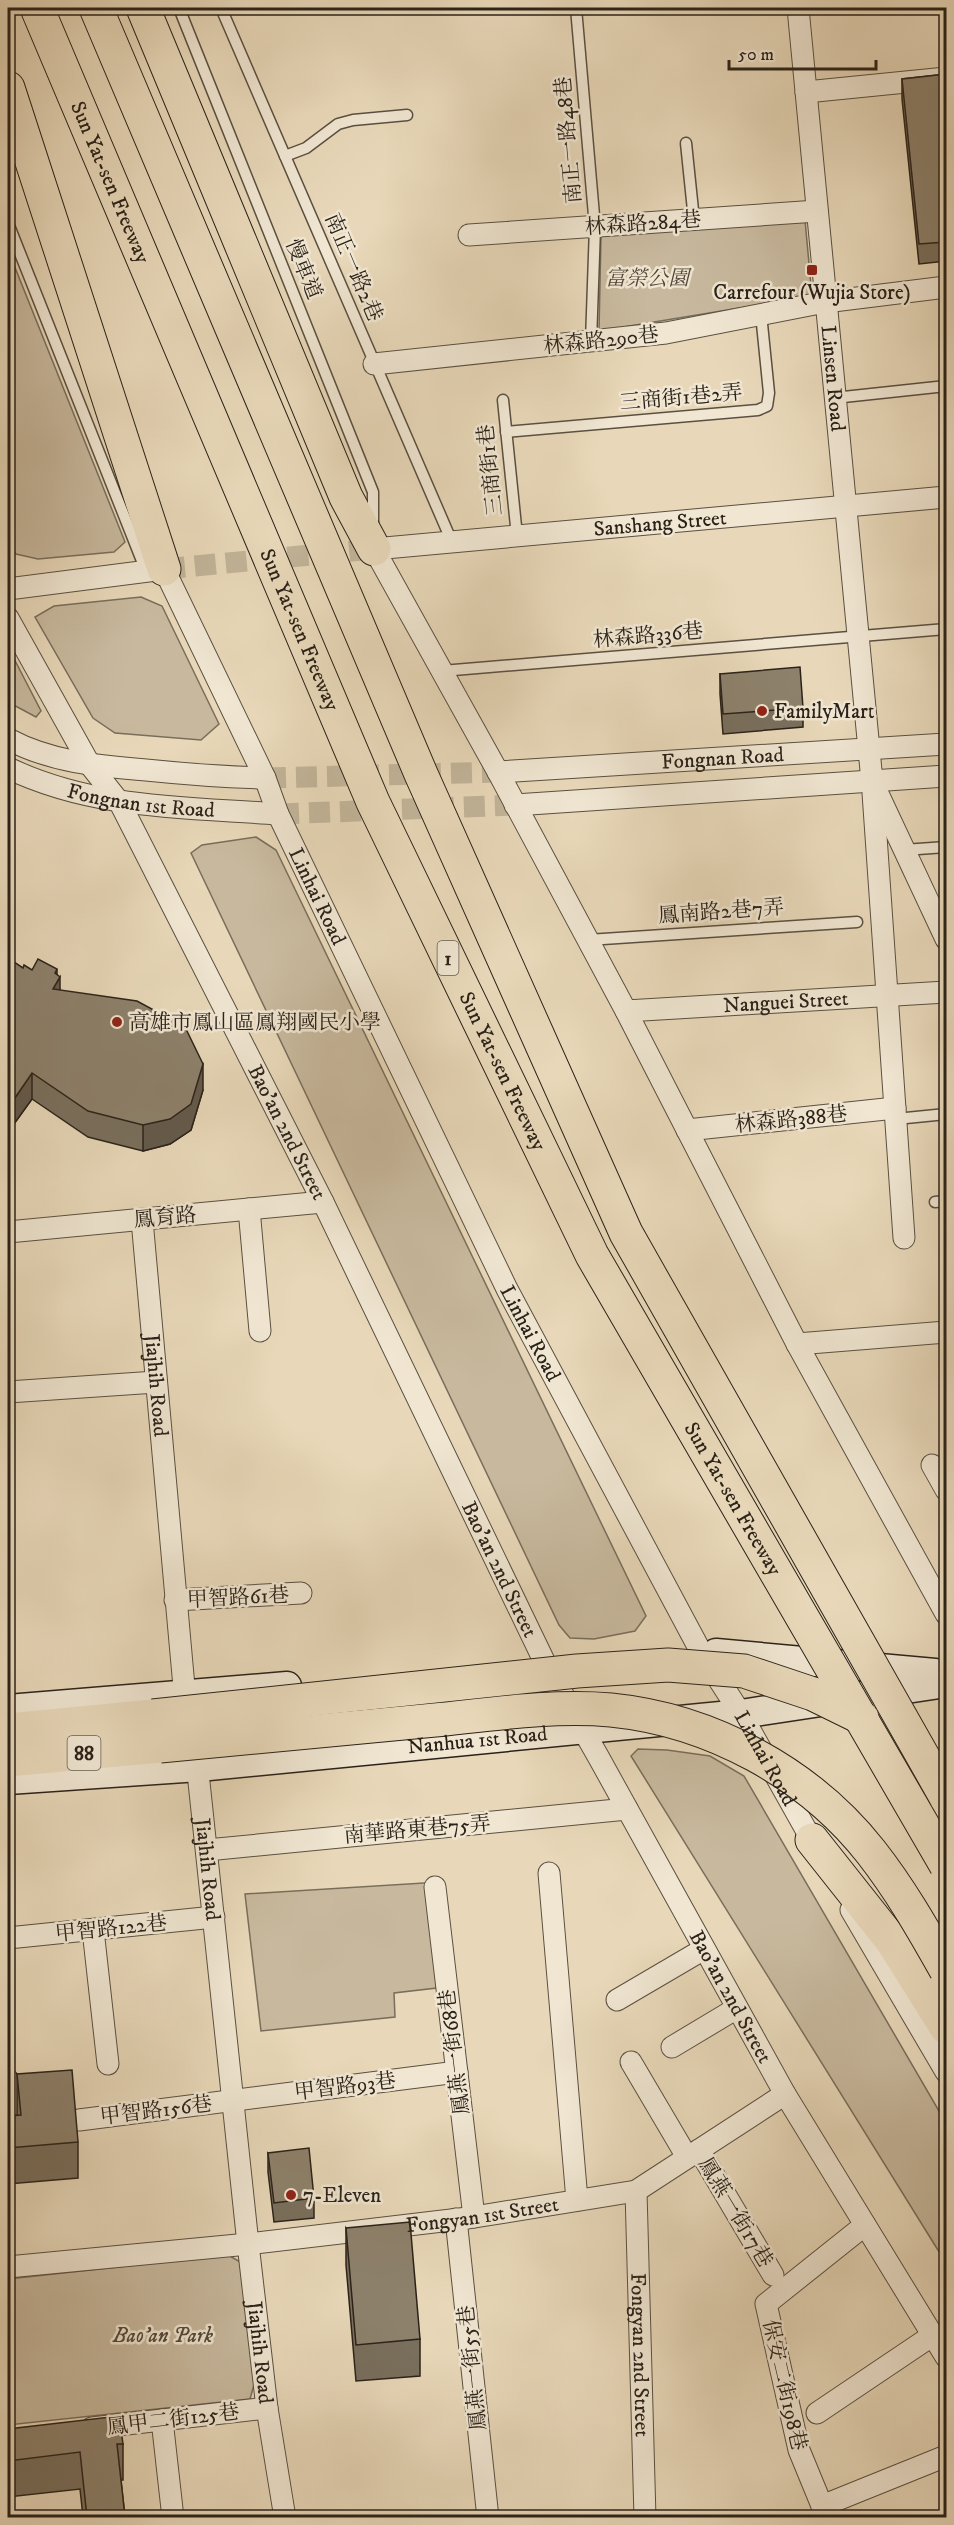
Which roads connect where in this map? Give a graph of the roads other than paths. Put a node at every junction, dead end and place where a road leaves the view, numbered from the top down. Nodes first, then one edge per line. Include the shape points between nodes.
1 (37, 8) edge
2 (96, 8) edge
3 (143, 8) edge
4 (178, 8) edge
5 (220, 8) edge
6 (576, 8) edge
7 (798, 8) edge
8 (946, 78) edge
9 (8, 88) edge
10 (806, 92) junction
11 (407, 115) dead end
12 (686, 143) dead end
13 (285, 156) junction
14 (817, 211) junction
15 (694, 220) junction
16 (8, 223) edge
17 (595, 227) junction
18 (469, 236) dead end
19 (51, 260) dead end
20 (946, 287) edge
21 (825, 302) junction
22 (761, 314) junction
23 (591, 341) junction
24 (374, 364) junction
25 (946, 386) edge
26 (834, 398) junction
27 (503, 400) dead end
28 (506, 432) junction
29 (946, 497) edge
30 (845, 506) junction
31 (517, 536) junction
32 (452, 542) junction
33 (374, 549) junction
34 (155, 570) junction
35 (8, 589) edge
36 (8, 618) edge
37 (946, 629) edge
38 (857, 637) junction
39 (442, 671) junction
40 (8, 740) edge
41 (946, 744) edge
42 (868, 750) junction
43 (90, 765) junction
44 (8, 768) edge
45 (498, 772) junction
46 (946, 776) edge
47 (265, 778) junction
48 (872, 781) junction
49 (120, 803) junction
50 (515, 805) junction
51 (278, 814) junction
52 (946, 847) edge
53 (904, 850) junction
54 (857, 922) dead end
55 (946, 939) edge
56 (588, 940) junction
57 (946, 992) edge
58 (887, 995) junction
59 (626, 1011) junction
60 (896, 1113) junction
61 (946, 1114) edge
62 (687, 1130) junction
63 (323, 1202) junction
64 (249, 1209) junction
65 (142, 1220) junction
66 (8, 1232) edge
67 (904, 1238) dead end
68 (260, 1331) dead end
69 (946, 1332) edge
70 (797, 1344) junction
71 (156, 1382) junction
72 (8, 1392) edge
73 (932, 1465) dead end
74 (946, 1490) edge
75 (301, 1593) dead end
76 (175, 1600) junction
77 (946, 1614) edge
78 (701, 1652) junction
79 (546, 1665) junction
80 (946, 1674) edge
81 (946, 1683) edge
82 (183, 1695) junction
83 (8, 1709) edge
84 (741, 1714) junction
85 (580, 1729) junction
86 (8, 1730) edge
87 (156, 1731) junction
88 (8, 1760) edge
89 (199, 1767) junction
90 (946, 1773) edge
91 (8, 1780) edge
92 (946, 1797) edge
93 (627, 1809) junction
94 (812, 1840) junction
95 (207, 1850) junction
96 (946, 1865) edge
97 (549, 1874) dead end
98 (435, 1887) dead end
99 (214, 1917) junction
100 (93, 1930) junction
101 (8, 1938) edge
102 (704, 1949) junction
103 (946, 1970) edge
104 (617, 2000) dead end
105 (737, 2008) junction
106 (946, 2027) edge
107 (672, 2047) dead end
108 (631, 2062) dead end
109 (108, 2064) dead end
110 (457, 2072) junction
111 (946, 2072) edge
112 (8, 2080) edge
113 (784, 2094) junction
114 (233, 2100) junction
115 (79, 2120) edge
116 (14, 2136) edge
117 (693, 2153) junction
118 (636, 2191) junction
119 (576, 2200) junction
120 (465, 2218) junction
121 (865, 2225) junction
122 (248, 2244) junction
123 (8, 2267) edge
124 (773, 2275) dead end
125 (933, 2335) junction
126 (946, 2357) edge
127 (267, 2408) junction
128 (817, 2414) dead end
129 (162, 2420) junction
130 (67, 2431) edge
131 (946, 2456) edge
132 (825, 2512) edge
133 (173, 2517) edge
134 (285, 2517) edge
135 (488, 2517) edge
136 (645, 2517) edge

1 - 96 highway, Sun Yat-sen Freeway / 1, bridge via 373,802 592,1255
2 - 92 highway, Sun Yat-sen Freeway, bridge via 422,774 626,1233
3 - 33 highway via 346,497
4 - 33 lane, 慢車道 via 373,492
5 - 13 lane, 南正一路2巷
6 - 17 lane, 南正一路48巷
7 - 10 street, Linsen Road
8 - 10 street
9 - 34 highway
10 - 14 street, Linsen Road
11 - 13 lane via 338,124 306,148
12 - 15 lane
13 - 24 lane, 南正一路2巷
14 - 15 street, 林森路284巷
14 - 21 street, Linsen Road
15 - 17 street, 林森路284巷
16 - 34 lane
17 - 18 street, 林森路284巷
17 - 23 lane, 南正一路48巷
19 - 34 lane
20 - 21 street, 林森路290巷
21 - 22 street, 林森路290巷
21 - 26 street, Linsen Road
22 - 23 street, 林森路290巷 via 666,333
22 - 28 lane, 三商街1巷2弄 via 767,406 758,410
23 - 24 street, 林森路290巷
24 - 32 lane, 南正一路2巷
25 - 26 lane
26 - 30 street, Linsen Road
27 - 28 lane, 三商街1巷
28 - 31 lane, 三商街1巷
29 - 30 street, Sanshang Street
30 - 31 street, Sanshang Street
30 - 38 street, Linsen Road
31 - 32 street, Sanshang Street
32 - 33 street, Sanshang Street
33 - 39 street
34 - 35 street
34 - 47 street, Linhai Road
36 - 43 street, Bao'an 2nd Street
37 - 38 lane, 林森路336巷
38 - 39 lane, 林森路336巷
38 - 42 street, Linsen Road
39 - 45 street
40 - 43 street, Fongnan 1st Road via 51,757
41 - 42 street, Fongnan Road
42 - 45 street, Fongnan Road
42 - 48 street, Linsen Road
43 - 47 street, Fongnan 1st Road
43 - 49 street, Bao'an 2nd Street
44 - 49 street, Fongnan 1st Road via 51,786
45 - 50 street
46 - 48 street, Fongnan Road
47 - 51 street, Linhai Road
48 - 50 street, Fongnan Road
48 - 53 street
48 - 58 street
49 - 51 street, Fongnan 1st Road
49 - 63 street, Bao'an 2nd Street
50 - 56 street
51 - 78 street, Linhai Road via 507,1289
52 - 53 lane
53 - 55 street
54 - 56 lane, 鳳南路2巷7弄
56 - 59 street
57 - 58 street, Nanguei Street
58 - 59 street, Nanguei Street
58 - 60 street
59 - 62 street
60 - 61 lane, 林森路388巷
60 - 62 street, 林森路388巷
60 - 67 street
62 - 70 street
63 - 64 street, 鳳育路
63 - 79 street, Bao'an 2nd Street
64 - 65 street, 鳳育路
64 - 68 street
65 - 66 street, 鳳育路
65 - 71 street, Jiajhih Road
69 - 70 street
70 - 77 street
71 - 72 street
71 - 76 street, Jiajhih Road
73 - 74 street
75 - 76 street, 甲智路61巷
76 - 82 street, Jiajhih Road
78 - 79 main road
78 - 80 main road
78 - 84 street, Linhai Road
79 - 82 main road
79 - 85 street, Bao'an 2nd Street
81 - 84 main road, Nanhua 1st Road
82 - 83 main road
82 - 89 street, Jiajhih Road
84 - 85 main road, Nanhua 1st Road
84 - 94 street, Linhai Road
85 - 89 main road, Nanhua 1st Road
85 - 93 street, Bao'an 2nd Street
86 - 87 highway, 88
87 - 88 highway, 88
87 - 90 highway, bridge via 577,1671 668,1665 744,1671 813,1694 904,1743
87 - 103 highway, bridge via 539,1710 612,1710 678,1724 743,1749 783,1771 835,1814 870,1850 909,1904
89 - 91 main road, Nanhua 1st Road
89 - 95 street, Jiajhih Road
93 - 95 street, 南華路東巷75弄
93 - 102 street, Bao'an 2nd Street
94 - 106 highway via 892,1941
94 - 111 street, Linhai Road
95 - 99 street, Jiajhih Road
97 - 119 street
98 - 110 street, 鳳燕一街68巷
99 - 100 street, 甲智路122巷
99 - 114 street, Jiajhih Road
100 - 101 street, 甲智路122巷
100 - 109 street
102 - 104 street
102 - 105 street, Bao'an 2nd Street
105 - 107 street
105 - 113 street, Bao'an 2nd Street
108 - 117 street, 鳳燕一街17巷
110 - 114 street, 甲智路93巷
110 - 120 street, 鳳燕一街68巷
112 - 116 street
113 - 117 street, Fongyan 1st Street
113 - 121 street, Bao'an 2nd Street
114 - 115 street, 甲智路156巷
114 - 122 street, Jiajhih Road
117 - 118 street, Fongyan 1st Street
117 - 124 street, 鳳燕一街17巷
118 - 119 street, Fongyan 1st Street
118 - 136 street, Fongyan 2nd Street
119 - 120 street, Fongyan 1st Street
120 - 122 street, Fongyan 1st Street
120 - 135 street, 鳳燕一街55巷
121 - 125 street, Bao'an 2nd Street
121 - 132 street, 保安二街198巷 via 766,2304 799,2450
122 - 123 street, Fongyan 1st Street
122 - 127 street, Jiajhih Road
125 - 126 street, Bao'an 2nd Street
125 - 128 street
127 - 129 street, 鳳甲二街125巷
127 - 134 street, Jiajhih Road
129 - 130 street, 鳳甲二街125巷
129 - 133 street
131 - 132 street

